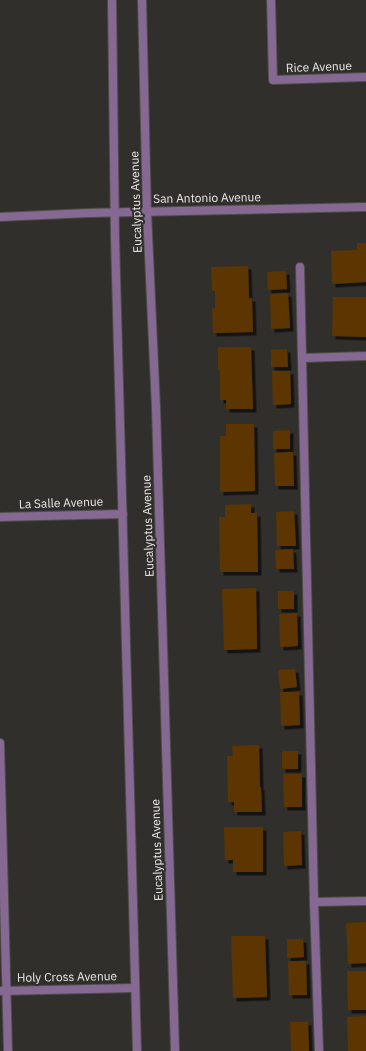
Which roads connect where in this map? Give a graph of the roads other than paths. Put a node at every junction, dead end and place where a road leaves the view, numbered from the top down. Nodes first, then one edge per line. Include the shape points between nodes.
1 (112, 0) edge
2 (142, 0) edge
3 (271, 0) edge
4 (366, 77) edge
5 (366, 207) edge
6 (115, 212) junction
7 (147, 212) junction
8 (0, 217) edge
9 (300, 268) dead end
10 (366, 356) edge
11 (302, 358) junction
12 (123, 514) junction
13 (0, 517) edge
14 (0, 743) edge
15 (366, 901) edge
16 (314, 902) junction
17 (135, 988) junction
18 (3, 991) edge
19 (8, 1051) edge
20 (137, 1051) edge
21 (175, 1051) edge
22 (319, 1051) edge

1 - 6 street, Eucalyptus Avenue
2 - 7 street, Eucalyptus Avenue
3 - 4 street, Rice Avenue via 274,80
5 - 7 street, San Antonio Avenue
6 - 7 street, San Antonio Avenue
6 - 8 street, San Antonio Avenue
6 - 12 street, Eucalyptus Avenue
7 - 21 street, Eucalyptus Avenue via 156,408
9 - 11 street
10 - 11 street
11 - 16 street
12 - 13 street, La Salle Avenue
12 - 17 street, Eucalyptus Avenue
14 - 18 street
15 - 16 street
16 - 22 street
17 - 18 street, Holy Cross Avenue
17 - 20 street, Eucalyptus Avenue
18 - 19 street

